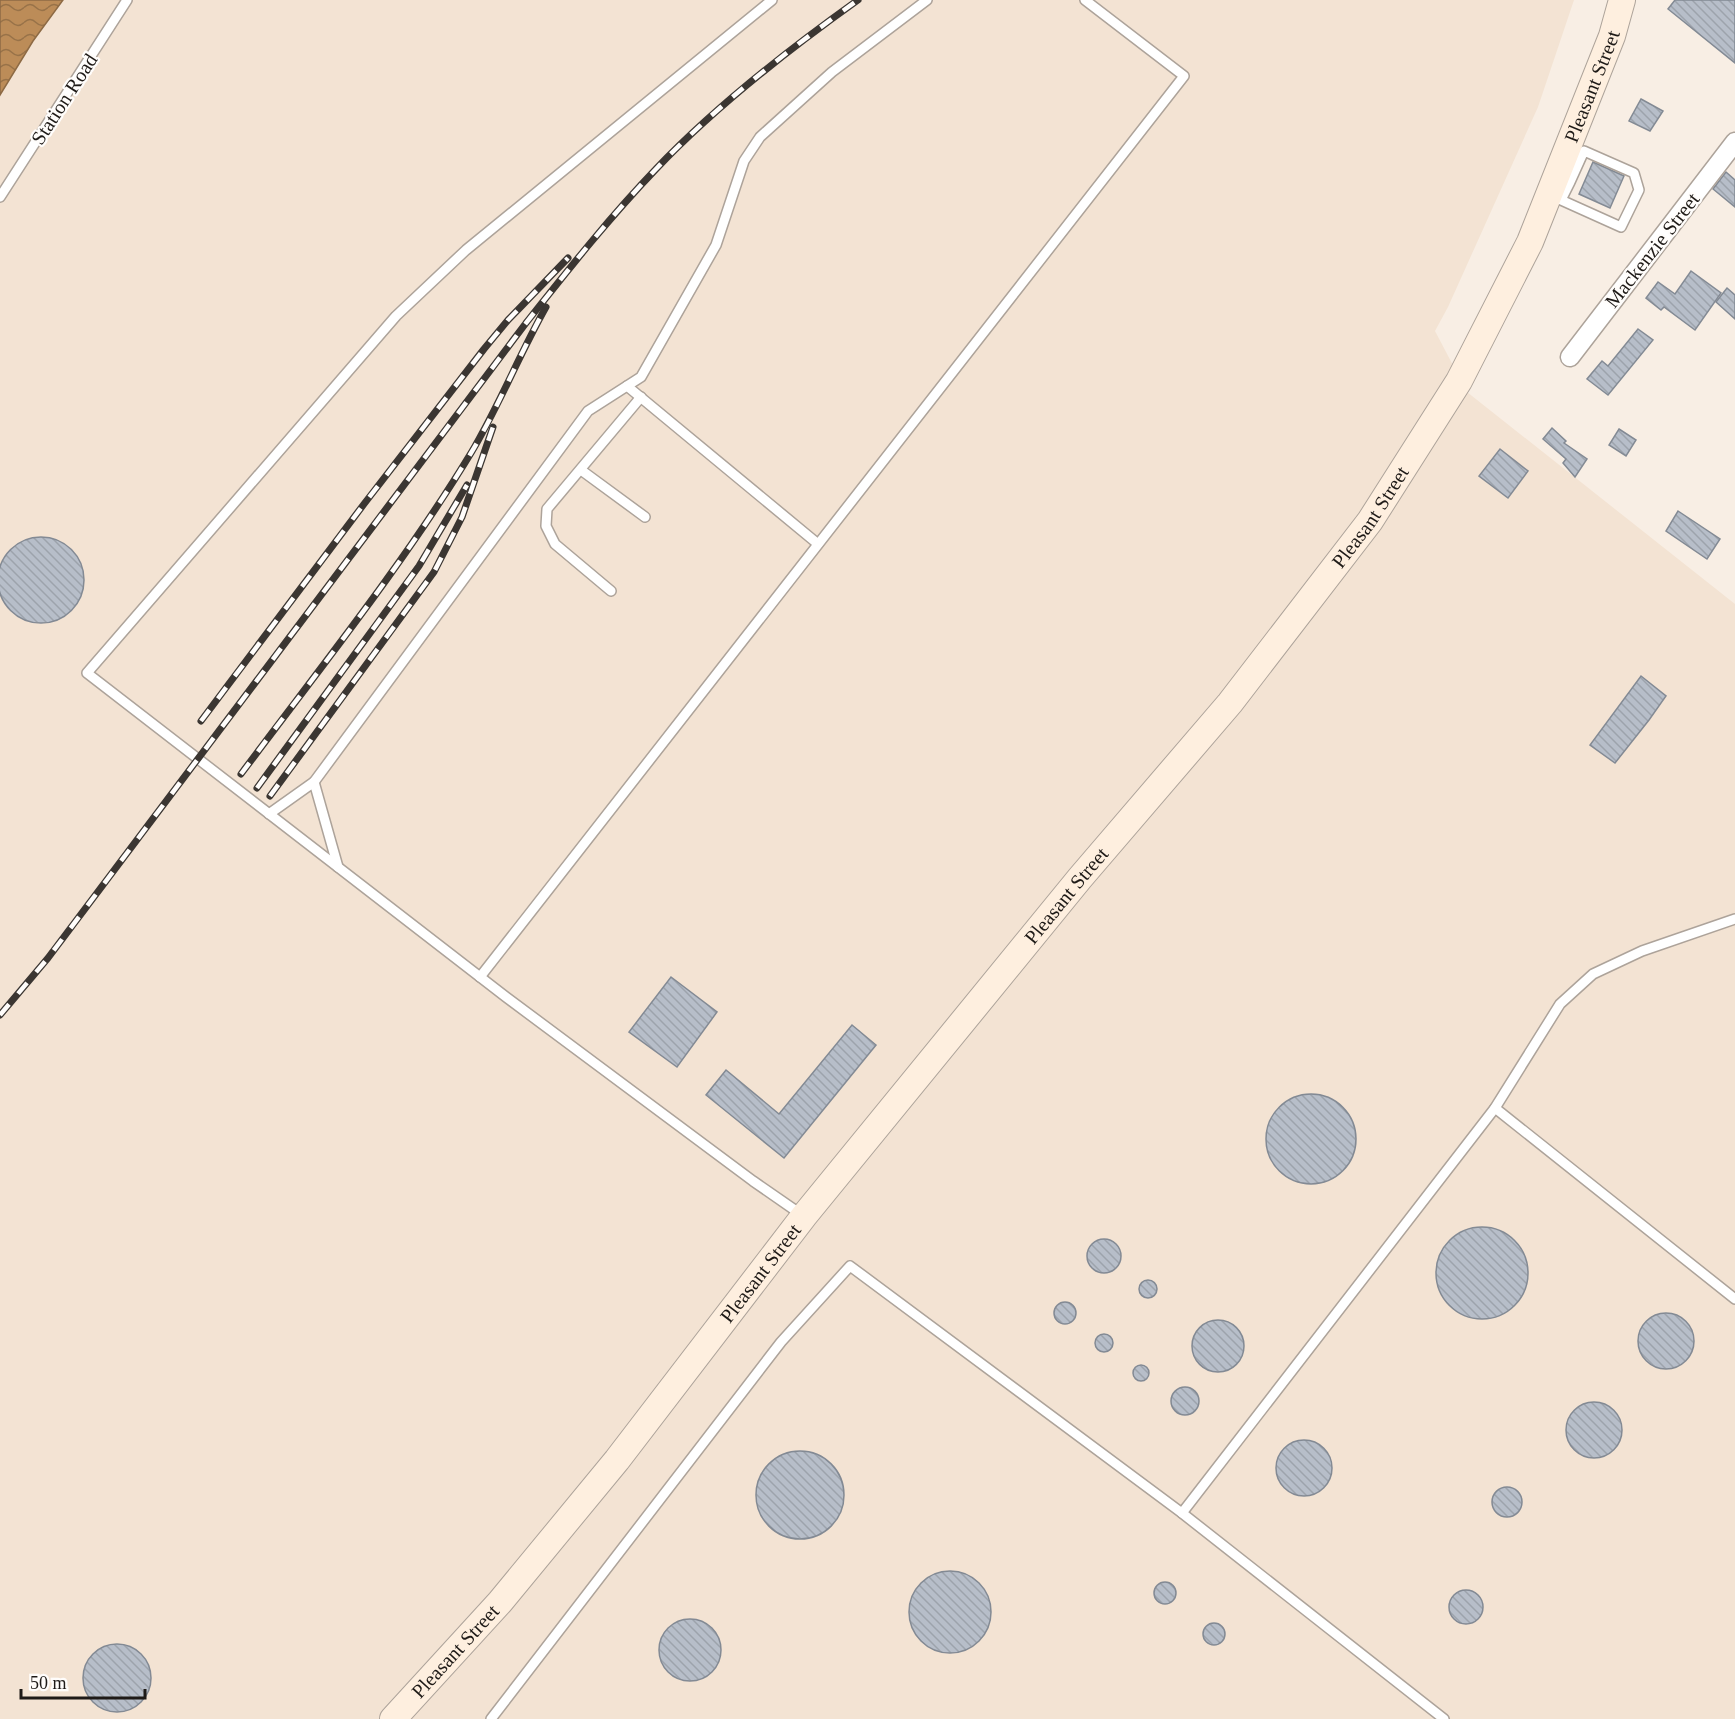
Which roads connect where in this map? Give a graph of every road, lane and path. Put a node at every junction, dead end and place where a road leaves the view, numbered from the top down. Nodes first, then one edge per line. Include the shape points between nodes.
1 (127, 0) edge
2 (772, 0) edge
3 (927, 0) edge
4 (1085, 0) edge
5 (1622, 0) edge
6 (1735, 142) edge
7 (1563, 180) junction
8 (0, 196) edge
9 (1570, 357) dead end
10 (627, 386) junction
11 (640, 397) junction
12 (581, 470) junction
13 (645, 517) dead end
14 (818, 544) junction
15 (611, 591) dead end
16 (314, 782) junction
17 (269, 814) junction
18 (338, 867) junction
19 (1735, 919) edge
20 (480, 976) junction
21 (1495, 1108) junction
22 (804, 1216) junction
23 (1735, 1299) edge
24 (1182, 1513) junction
25 (393, 1719) edge
26 (491, 1719) edge
27 (1444, 1719) edge

1 - 8 lane, Station Road
2 - 17 lane via 466,250 396,315 87,673
3 - 10 lane via 832,72 760,137 744,160 716,245 641,377
4 - 14 lane via 1184,76
5 - 7 main road, Pleasant Street
6 - 9 street, Mackenzie Street
7 - 7 lane via 1584,151 1634,173 1639,190 1621,227 1561,200
7 - 22 main road, Pleasant Street via 1459,381 1370,521 1230,703 1080,878
10 - 11 lane
10 - 16 lane via 588,411
11 - 12 lane
11 - 14 lane
12 - 13 lane
12 - 15 lane via 548,509 546,526 555,544
14 - 20 lane
16 - 17 lane
16 - 18 lane
17 - 18 lane
18 - 20 lane
19 - 21 lane via 1642,951 1593,975 1560,1004
20 - 22 lane
21 - 23 lane
21 - 24 lane
22 - 25 main road, Pleasant Street via 617,1460 500,1602
24 - 26 lane via 850,1266 781,1342
24 - 27 lane

